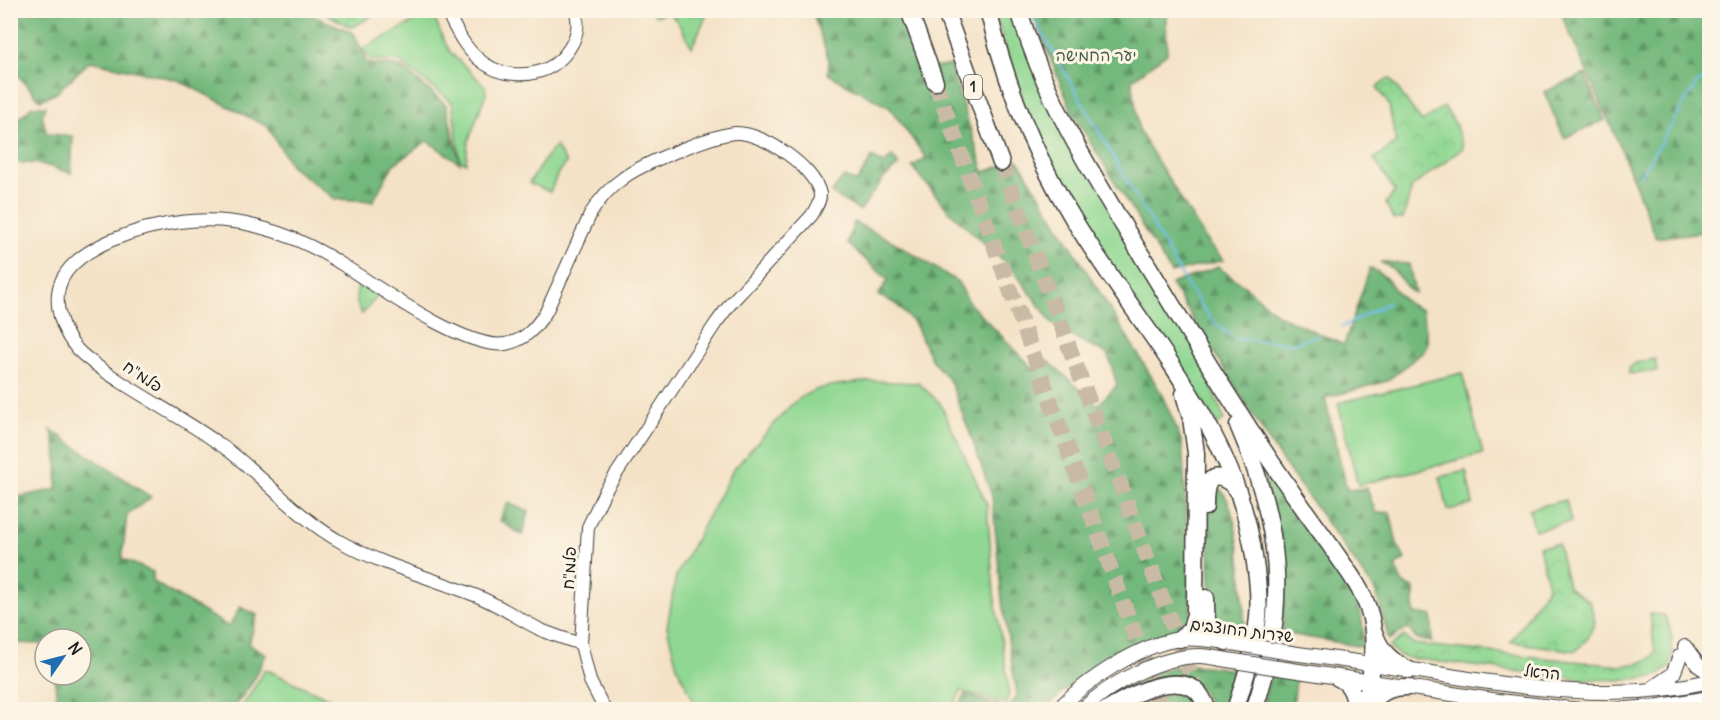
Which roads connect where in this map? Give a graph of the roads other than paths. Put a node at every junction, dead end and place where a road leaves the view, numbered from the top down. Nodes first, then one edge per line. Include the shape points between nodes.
1 (446, 10) edge
2 (575, 10) edge
3 (909, 10) edge
4 (945, 10) edge
5 (976, 10) edge
6 (988, 10) edge
7 (1019, 10) edge
8 (935, 82) tunnel mouth
9 (1015, 99) junction
10 (1001, 163) tunnel mouth
11 (1197, 345) junction
12 (1168, 360) junction
13 (1240, 496) junction
14 (1372, 624) junction
15 (1180, 639) junction
16 (1229, 642) junction
17 (581, 644) junction
18 (1371, 664) junction
19 (1409, 670) junction
20 (1710, 673) edge
21 (1338, 678) junction
22 (1710, 681) edge
23 (1369, 682) junction
24 (1408, 687) junction
25 (1640, 691) junction
26 (1710, 698) edge
27 (1673, 707) edge
28 (605, 710) edge
29 (1058, 710) edge
30 (1082, 710) edge
31 (1106, 710) edge
32 (1208, 710) edge
33 (1235, 710) edge
34 (1254, 710) edge
35 (1354, 710) edge
36 (1366, 710) edge
37 (1581, 710) edge
38 (1613, 710) edge

1 - 2 street via 467,48 479,60 505,73 523,74 553,65 572,45 577,30
3 - 8 highway
4 - 10 highway, 1
5 - 9 highway
6 - 9 highway
7 - 11 highway via 1037,66 1065,128
9 - 12 highway via 1065,205
11 - 14 highway via 1356,582
11 - 34 highway via 1248,447 1270,521 1277,602 1273,645
12 - 13 highway via 1209,424
12 - 15 highway via 1188,408 1196,453 1195,614 1191,629
13 - 16 highway via 1234,485 1220,477 1209,482 1205,494 1206,621 1214,635
13 - 33 highway via 1254,556 1258,617 1252,656
14 - 18 highway
14 - 19 highway via 1384,651
15 - 16 main road, שדרות החוצבים
15 - 29 main road, שדרות החוצבים via 1111,667 1079,689
16 - 18 main road, שדרות החוצבים, bridge
17 - 17 street, פלמ"ח via 588,527 605,491 716,323 818,205 820,195 807,172 778,148 735,133 714,137 623,178 591,213 537,326 528,335 504,344 489,344 457,334 308,246 236,222 192,221 142,229 88,253 63,277 58,292 60,321 77,348 232,454 321,529 391,565 486,600 539,628
17 - 28 street via 590,681
18 - 19 main road, הראל
18 - 23 highway
19 - 25 main road, הראל via 1563,692
20 - 25 main road via 1683,651 1668,679
21 - 23 main road, שדרות החוצבים
21 - 30 main road, שדרות החוצבים, bridge via 1190,657 1151,667 1104,691
21 - 35 highway via 1352,691
22 - 25 main road, הראל
23 - 24 main road, הראל
23 - 36 highway
24 - 36 highway via 1387,690
24 - 37 main road, הראל
26 - 27 main road
27 - 38 main road
31 - 32 highway via 1130,696 1171,683 1192,687

